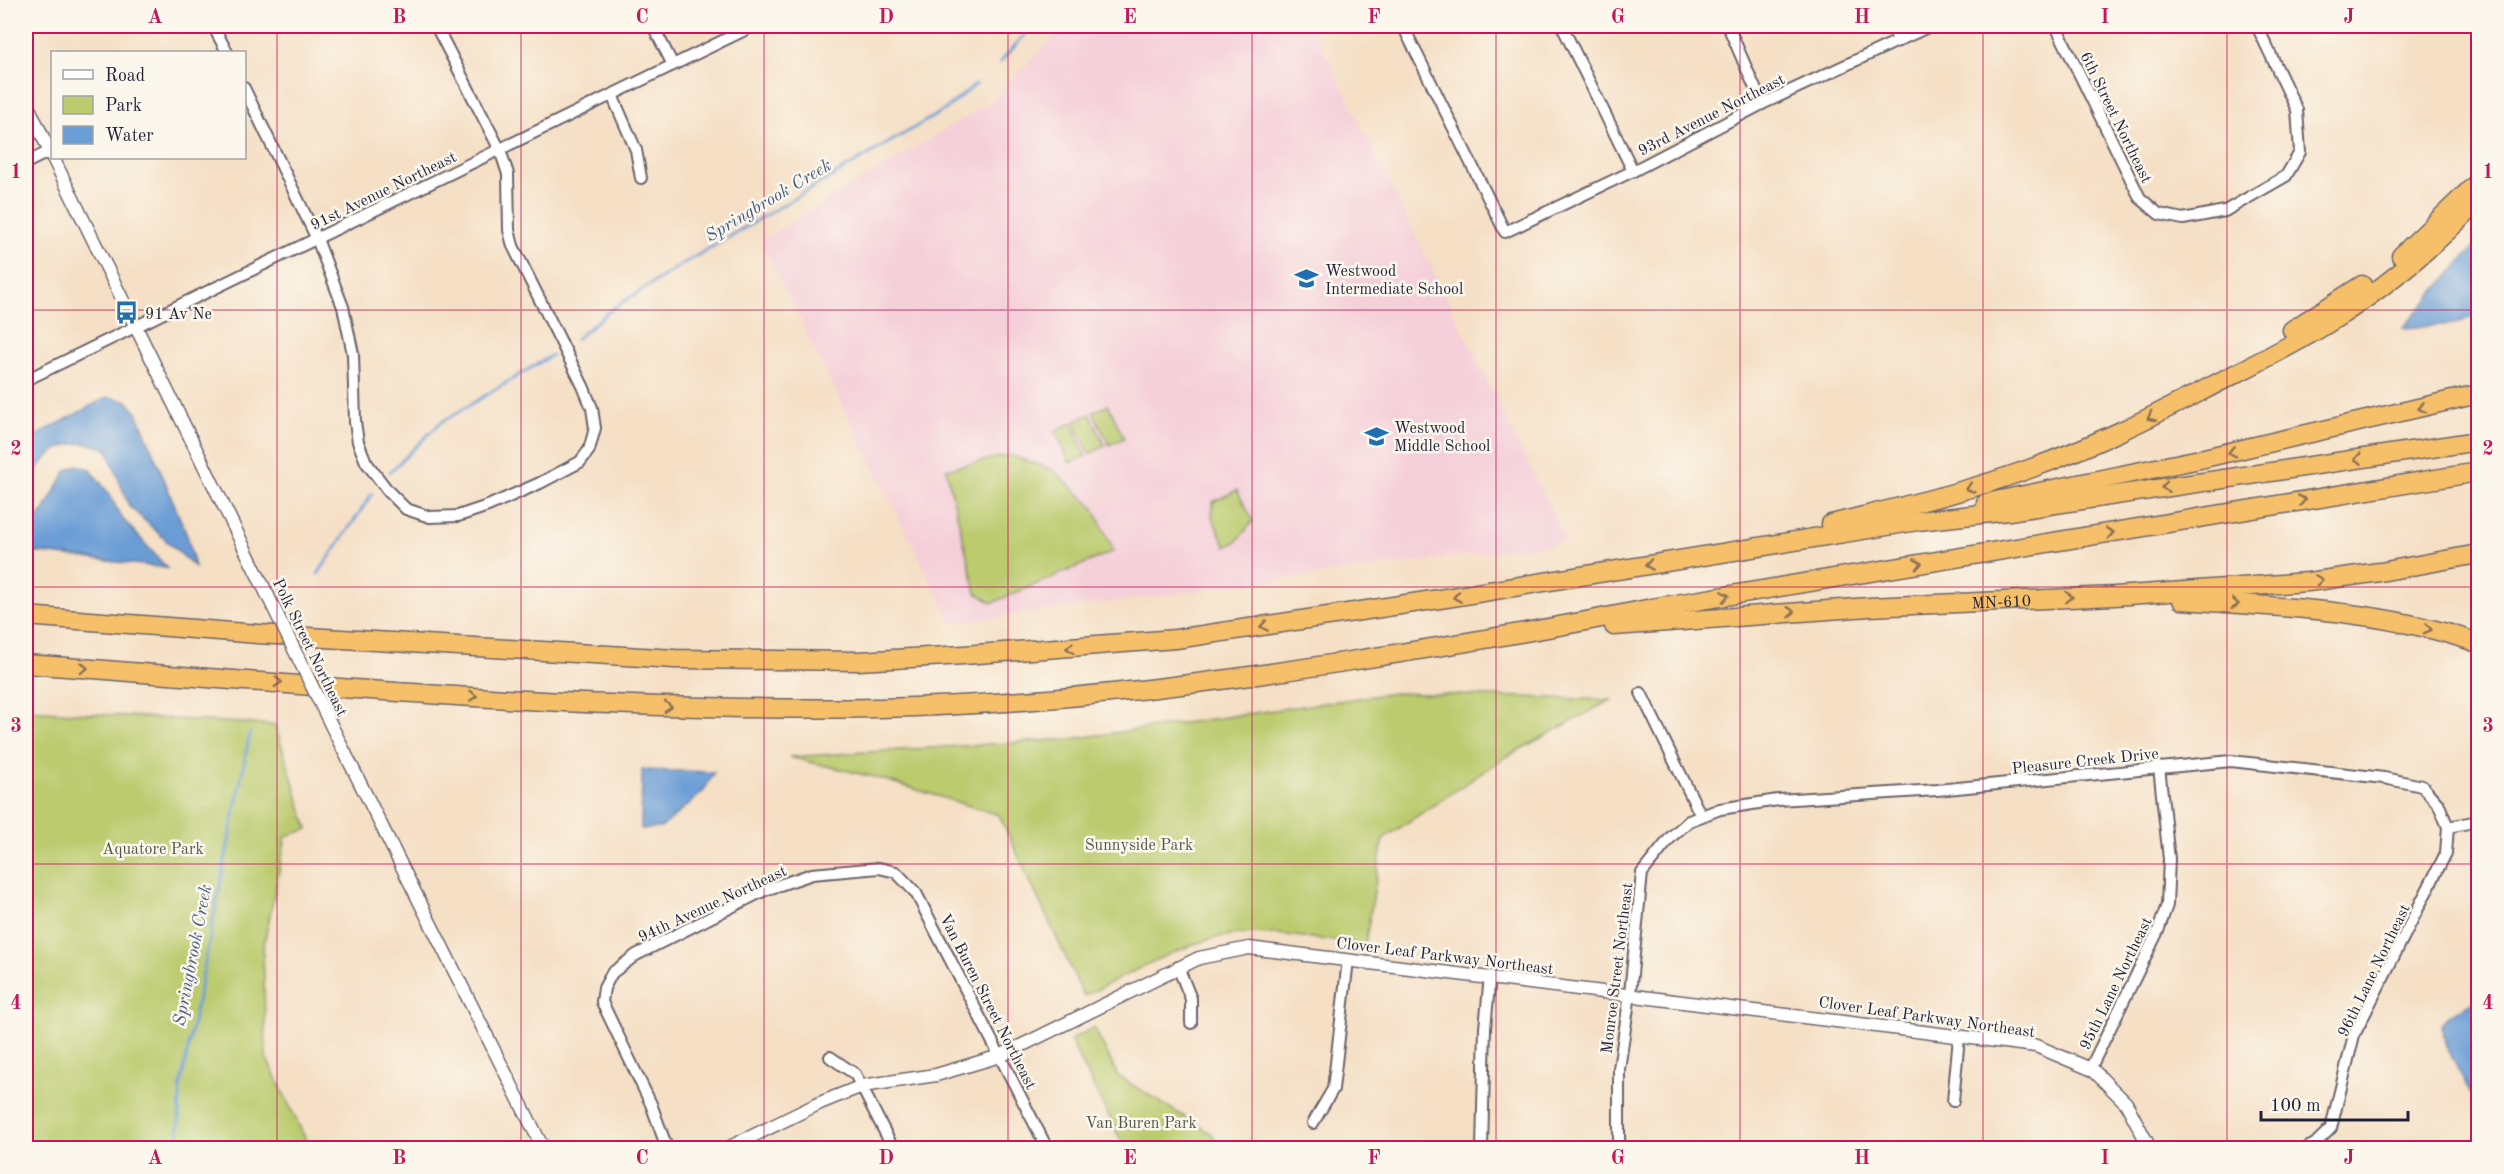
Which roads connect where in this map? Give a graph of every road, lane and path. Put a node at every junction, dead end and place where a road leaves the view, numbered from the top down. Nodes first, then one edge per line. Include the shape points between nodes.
1 (213, 26) edge
2 (436, 26) edge
3 (653, 26) edge
4 (753, 26) edge
5 (1403, 26) edge
6 (1562, 26) edge
7 (1728, 26) edge
8 (1891, 26) edge
9 (1930, 26) edge
10 (2056, 26) edge
11 (2257, 26) edge
12 (1899, 41) junction
13 (226, 51) edge
14 (672, 65) junction
15 (246, 92) edge
16 (612, 95) junction
17 (26, 102) edge
18 (1762, 104) junction
19 (500, 150) junction
20 (51, 153) edge
21 (51, 155) edge
22 (54, 159) edge
23 (26, 163) edge
24 (1633, 171) junction
25 (641, 178) dead end
26 (2478, 182) edge
27 (2478, 201) edge
28 (317, 239) junction
29 (137, 327) junction
30 (26, 380) edge
31 (2203, 390) junction
32 (2478, 394) edge
33 (2478, 441) edge
34 (2478, 472) edge
35 (1918, 521) junction
36 (2478, 554) edge
37 (1707, 555) junction
38 (2114, 596) junction
39 (26, 616) edge
40 (1523, 634) junction
41 (2478, 643) edge
42 (26, 664) edge
43 (1641, 693) dead end
44 (2159, 767) junction
45 (1701, 816) junction
46 (2478, 821) edge
47 (2448, 827) junction
48 (896, 872) joint
49 (1348, 960) junction
50 (1178, 968) junction
51 (1490, 976) junction
52 (1630, 994) junction
53 (1191, 1023) dead end
54 (1959, 1037) junction
55 (1000, 1056) junction
56 (830, 1057) dead end
57 (2090, 1069) junction
58 (862, 1086) junction
59 (1953, 1101) dead end
60 (1313, 1123) dead end
61 (543, 1149) edge
62 (667, 1149) edge
63 (728, 1149) edge
64 (893, 1149) edge
65 (1047, 1149) edge
66 (1482, 1149) edge
67 (1618, 1149) edge
68 (2150, 1149) edge
69 (2307, 1149) edge

1 - 13 street
2 - 19 street
3 - 14 street
4 - 14 street, 91st Avenue Northeast
5 - 24 street, 93rd Avenue Northeast via 1505,232
6 - 24 street
7 - 18 street
8 - 12 street
9 - 12 street, 93rd Avenue Northeast
10 - 11 street, 6th Street Northeast via 2140,198 2159,214 2183,219 2224,211 2286,176 2300,152 2297,110
12 - 18 street, 93rd Avenue Northeast
14 - 16 street, 91st Avenue Northeast
15 - 28 street
16 - 19 street, 91st Avenue Northeast
16 - 25 street via 636,150
17 - 20 street, Polk Street Northeast
18 - 24 street, 93rd Avenue Northeast
19 - 28 street, 91st Avenue Northeast
19 - 28 street via 507,174 513,246 583,386 595,428 589,450 580,462 544,481 488,506 430,518 406,509 388,491 366,462 358,442 353,354 343,307
21 - 23 street
22 - 29 street, Polk Street Northeast
26 - 31 highway via 2396,260
27 - 31 highway via 2406,268 2339,316
28 - 29 street, 91st Avenue Northeast
29 - 30 street, 91st Avenue Northeast
29 - 61 street, Polk Street Northeast, bridge
31 -> 37 highway via 2110,438 2033,468 1950,495
32 -> 35 highway
33 -> 35 highway
40 -> 34 highway via 1652,608
35 - 37 highway
38 -> 36 highway, MN-610 via 2308,582
37 -> 39 highway via 1176,639 858,661 675,659
40 -> 38 highway, MN-610 via 1696,618
38 -> 41 highway via 2291,607 2392,620
42 -> 40 highway via 674,707 880,708 1146,689 1250,677
43 - 45 street
44 - 45 street, Pleasure Creek Drive via 1927,791 1778,800
44 - 47 street, Pleasure Creek Drive via 2231,761 2384,778 2422,786 2439,805
44 - 57 street, 95th Lane Northeast via 2169,859 2168,905
45 - 52 street, Monroe Street Northeast via 1671,837 1642,873
46 - 47 street
47 - 69 street, 96th Lane Northeast via 2446,854 2354,1035 2331,1128
48 - 55 street, Van Buren Street Northeast via 922,903
48 - 62 street, 94th Avenue Northeast via 879,868 812,874 765,890 636,955 612,973 602,1002 651,1104
49 - 50 street, Clover Leaf Parkway Northeast via 1249,948 1214,954
49 - 51 street, Clover Leaf Parkway Northeast
49 - 60 street via 1332,1089
50 - 53 street via 1191,999
50 - 55 street, Clover Leaf Parkway Northeast
51 - 52 street, Clover Leaf Parkway Northeast
51 - 66 street
52 - 54 street, Clover Leaf Parkway Northeast
52 - 67 street, Monroe Street Northeast via 1619,1069
54 - 57 street, Clover Leaf Parkway Northeast via 2036,1046
54 - 59 street
55 - 58 street, Clover Leaf Parkway Northeast via 936,1075
55 - 65 street, Van Buren Street Northeast
56 - 58 street via 855,1074
57 - 68 street, Clover Leaf Parkway Northeast via 2126,1103
58 - 63 street, Clover Leaf Parkway Northeast
58 - 64 street

